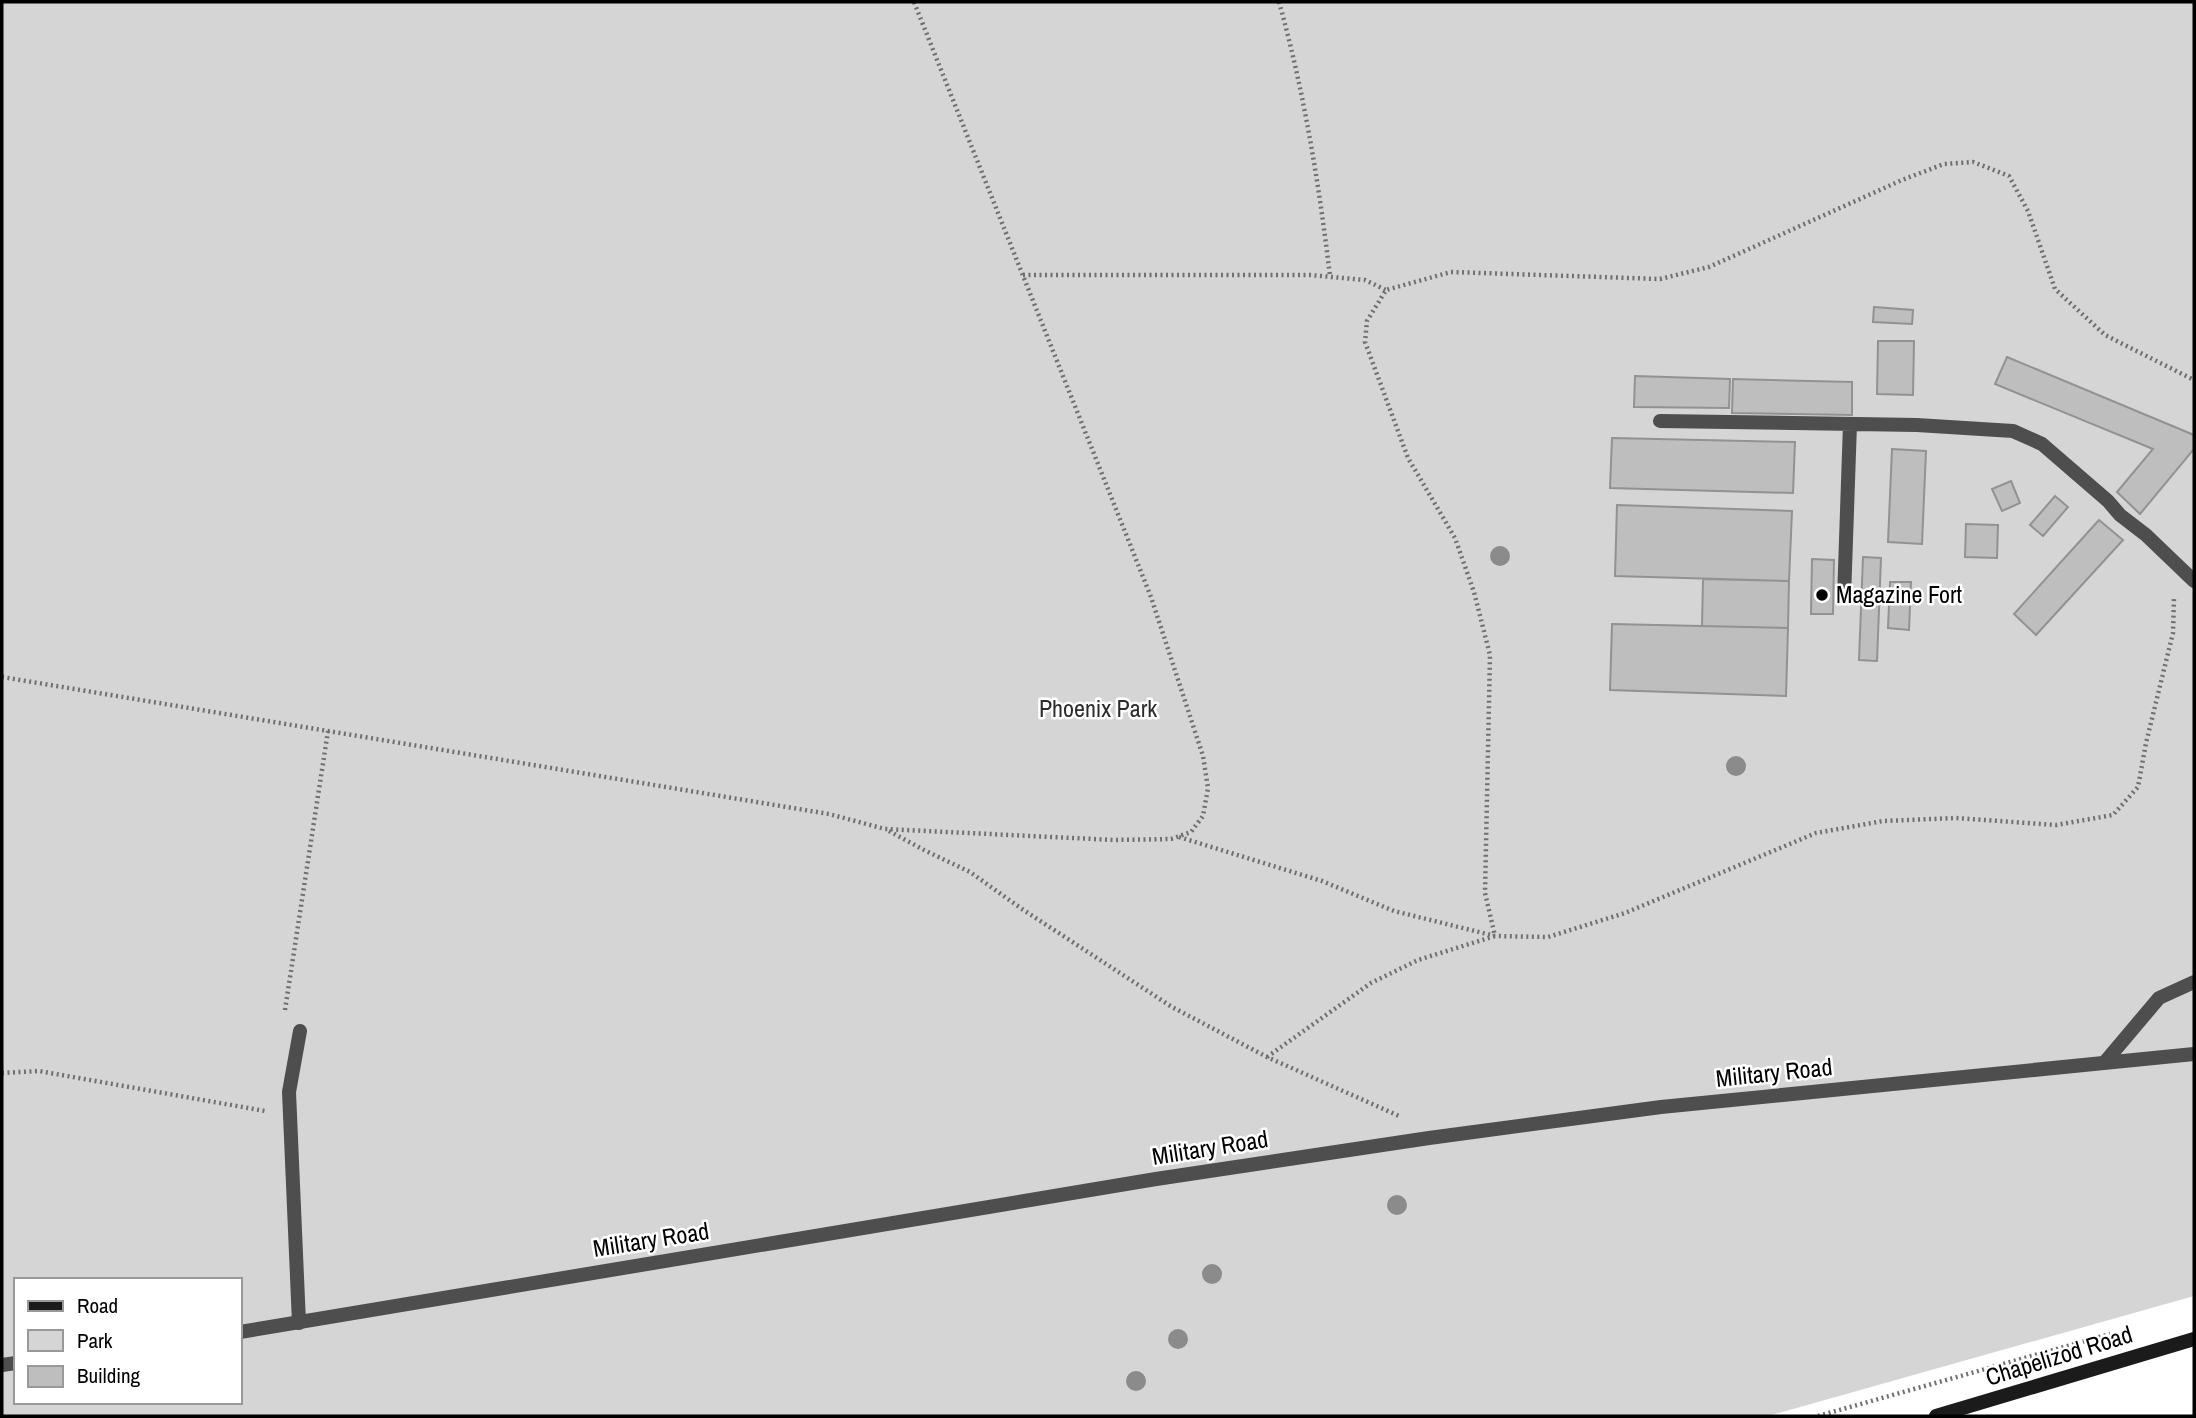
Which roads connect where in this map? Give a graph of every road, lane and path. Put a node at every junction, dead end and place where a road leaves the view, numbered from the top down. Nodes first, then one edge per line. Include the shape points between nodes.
1 (914, 2) edge
2 (1279, 2) edge
3 (1023, 275) junction
4 (1330, 276) junction
5 (1386, 290) dead end
6 (1660, 421) dead end
7 (1850, 424) junction
8 (2179, 568) junction
9 (2194, 581) edge
10 (1844, 598) dead end
11 (2, 677) edge
12 (328, 731) junction
13 (886, 829) junction
14 (1178, 836) junction
15 (1495, 936) junction
16 (2194, 982) edge
17 (285, 1014) dead end
18 (300, 1031) dead end
19 (2194, 1054) edge
20 (1267, 1057) junction
21 (2105, 1062) junction
22 (2, 1073) edge
23 (290, 1115) junction
24 (1429, 1138) junction
25 (299, 1323) junction
26 (242, 1332) edge
27 (2116, 1332) dead end
28 (2194, 1339) edge
29 (1818, 1416) edge
30 (1936, 1416) edge

1 - 3 path
2 - 4 path via 1296,60
3 - 4 path
3 - 14 path via 1151,597 1203,756 1208,788 1203,816 1191,832
4 - 5 path via 1365,279
6 - 7 street
7 - 8 street via 2013,431 2042,444
7 - 10 street
8 - 9 street
8 - 15 path via 2173,633 2138,787 2113,814 2056,825 1956,818 1883,821 1816,833 1625,913 1548,937
11 - 12 path
12 - 13 path via 829,814
12 - 17 path
13 - 14 path via 1114,840
13 - 20 path via 970,872 1172,1007
14 - 15 path via 1322,881 1394,911
15 - 20 path via 1418,960 1371,983
16 - 21 street via 2159,998
18 - 23 street via 289,1092
19 - 21 street, Military Road
20 - 24 path via 1423,1126
21 - 24 street, Military Road via 1661,1107
22 - 23 path via 39,1071
23 - 25 street
24 - 25 street, Military Road via 1156,1179
25 - 26 street, Military Road
27 - 29 path
28 - 30 main road, Chapelizod Road

